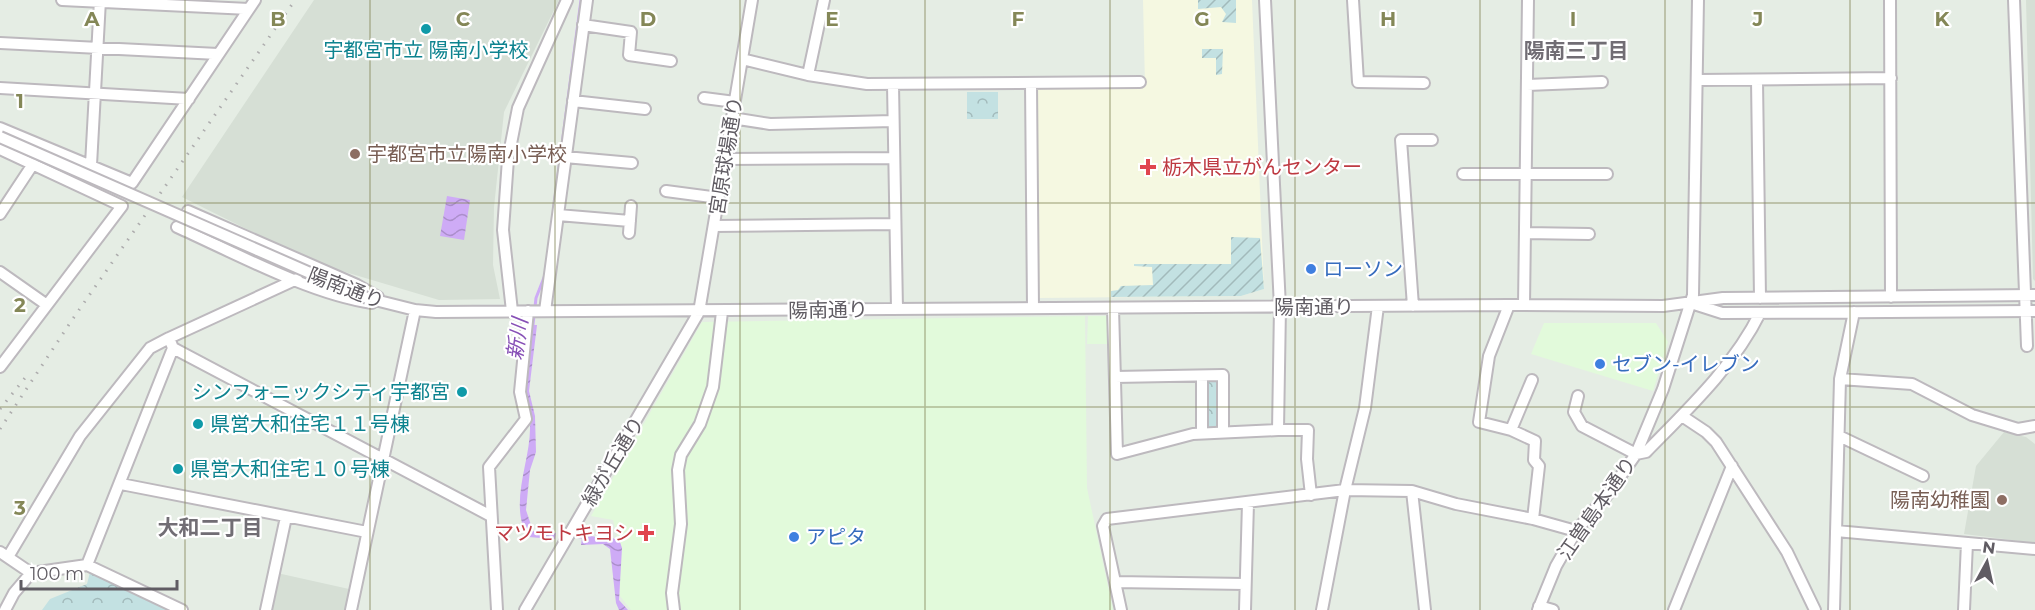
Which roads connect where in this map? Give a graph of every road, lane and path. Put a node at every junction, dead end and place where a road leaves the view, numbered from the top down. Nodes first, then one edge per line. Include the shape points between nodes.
1 (62, 0) edge
2 (567, 0) edge
3 (587, 0) edge
4 (752, 0) edge
5 (824, 0) edge
6 (1264, 0) edge
7 (1353, 0) edge
8 (1528, 0) edge
9 (1698, 0) edge
10 (1890, 0) edge
11 (2014, 0) edge
12 (100, 1) edge
13 (252, 4) edge
14 (583, 25) junction
15 (0, 43) edge
16 (97, 48) junction
17 (218, 54) junction
18 (742, 59) junction
19 (671, 61) dead end
20 (808, 75) junction
21 (1891, 78) junction
22 (1698, 80) junction
23 (1757, 80) junction
24 (1140, 82) dead end
25 (1602, 82) dead end
26 (1424, 83) dead end
27 (1031, 84) junction
28 (893, 85) junction
29 (1527, 85) junction
30 (0, 88) edge
31 (95, 94) junction
32 (704, 98) dead end
33 (189, 99) junction
34 (573, 101) junction
35 (735, 102) junction
36 (645, 109) dead end
37 (732, 118) junction
38 (893, 121) junction
39 (0, 128) edge
40 (0, 137) edge
41 (1432, 140) dead end
42 (0, 149) edge
43 (566, 157) junction
44 (893, 158) junction
45 (725, 159) junction
46 (632, 163) dead end
47 (33, 164) junction
48 (91, 165) junction
49 (1463, 174) dead end
50 (1525, 174) junction
51 (1607, 174) dead end
52 (666, 190) dead end
53 (719, 198) junction
54 (631, 206) dead end
55 (188, 211) dead end
56 (0, 214) edge
57 (558, 215) junction
58 (630, 221) junction
59 (894, 224) junction
60 (714, 226) junction
61 (177, 227) dead end
62 (629, 233) dead end
63 (1525, 233) junction
64 (1589, 234) dead end
65 (0, 272) edge
66 (297, 279) junction
67 (2030, 294) edge
68 (1891, 297) junction
69 (1760, 298) junction
70 (1691, 303) junction
71 (47, 305) junction
72 (391, 305) junction
73 (1509, 305) junction
74 (1524, 305) junction
75 (1378, 306) junction
76 (1413, 306) junction
77 (1280, 307) junction
78 (1033, 308) junction
79 (1113, 308) junction
80 (897, 309) junction
81 (415, 310) junction
82 (512, 311) junction
83 (528, 311) junction
84 (545, 311) junction
85 (2031, 311) edge
86 (699, 312) junction
87 (722, 312) junction
88 (1760, 312) junction
89 (1854, 312) junction
90 (171, 343) junction
91 (2027, 346) dead end
92 (0, 367) edge
93 (1202, 376) junction
94 (1115, 377) junction
95 (1840, 379) junction
96 (1532, 380) dead end
97 (1578, 396) dead end
98 (1682, 416) junction
99 (2035, 426) edge
100 (1278, 430) junction
101 (1511, 430) junction
102 (1223, 432) junction
103 (1202, 433) junction
104 (1839, 436) junction
105 (1636, 454) junction
106 (383, 458) junction
107 (1732, 466) junction
108 (1923, 476) dead end
109 (121, 484) junction
110 (1345, 490) junction
111 (1412, 491) junction
112 (1311, 495) junction
113 (1248, 503) junction
114 (286, 516) junction
115 (491, 516) junction
116 (1533, 519) junction
117 (1576, 531) junction
118 (1836, 531) junction
119 (367, 532) junction
120 (1967, 543) junction
121 (2035, 549) edge
122 (4, 554) edge
123 (87, 565) junction
124 (31, 573) junction
125 (1115, 582) junction
126 (1245, 584) junction
127 (1538, 608) edge
128 (5, 610) edge
129 (182, 610) edge
130 (266, 610) edge
131 (351, 610) edge
132 (496, 610) edge
133 (525, 610) edge
134 (674, 610) edge
135 (1121, 610) edge
136 (1245, 610) edge
137 (1322, 610) edge
138 (1425, 610) edge
139 (1553, 610) edge
140 (1674, 610) edge
141 (1815, 610) edge
142 (1834, 610) edge
143 (1964, 610) edge

1 - 12 street
2 - 82 street via 518,108 508,159 503,230
3 - 14 street
4 - 18 street, 宮原球場通り
5 - 20 street
6 - 77 street
7 - 26 street via 1358,82
8 - 29 street
9 - 22 street, 江曽島本通り
10 - 21 street
11 - 67 street
12 - 13 street
12 - 16 street
13 - 17 street
14 - 19 street via 631,32 629,55
14 - 34 street
15 - 16 street
16 - 17 street
16 - 31 street
17 - 33 street
18 - 20 street
18 - 35 street, 宮原球場通り
20 - 28 street
21 - 23 street
21 - 68 street
22 - 23 street
22 - 70 street, 江曽島本通り
23 - 69 street
24 - 27 street
25 - 29 street
27 - 28 street
27 - 78 street
28 - 38 street
29 - 50 street
30 - 31 street
31 - 33 street
31 - 48 street
32 - 35 street
33 - 48 street via 132,183
34 - 36 street
34 - 43 street
35 - 37 street, 宮原球場通り
37 - 38 street via 771,124
37 - 45 street, 宮原球場通り
38 - 44 street
39 - 48 street
40 - 72 street, 陽南通り, bridge via 366,298
41 - 76 street via 1401,140
42 - 47 street
43 - 46 street
43 - 57 street
44 - 45 street
44 - 59 street
45 - 53 street, 宮原球場通り
47 - 56 street
47 - 71 street via 122,206
49 - 50 street
50 - 51 street
50 - 63 street
52 - 53 street
53 - 60 street, 宮原球場通り
54 - 58 street
55 - 72 street via 357,285
57 - 58 street
57 - 84 street
58 - 62 street
59 - 60 street
59 - 80 street
60 - 86 street, 宮原球場通り
61 - 66 street
63 - 64 street
63 - 74 street
65 - 71 street
66 - 72 street via 352,300
66 - 90 street
67 - 68 street, 陽南通り
67 - 85 street
68 - 69 street, 陽南通り
69 - 70 street, 陽南通り
70 - 74 street, 陽南通り via 1639,307
70 - 88 street via 1722,313
70 - 105 street, 江曽島本通り via 1664,389
71 - 92 street
72 - 81 street, 陽南通り
73 - 74 street, 陽南通り
73 - 76 street, 陽南通り
73 - 101 street via 1489,356 1479,422
75 - 76 street, 陽南通り
75 - 77 street, 陽南通り
75 - 110 street via 1365,408
77 - 79 street, 陽南通り
77 - 100 street
78 - 79 street, 陽南通り
78 - 80 street, 陽南通り
79 - 94 street
80 - 87 street, 陽南通り
81 - 82 street, 陽南通り
81 - 106 street
82 - 83 street, 陽南通り
83 - 84 street, 陽南通り
83 - 115 street via 520,392 526,419 489,467
84 - 86 street, 陽南通り
85 - 89 street
85 - 91 street
86 - 87 street, 陽南通り
86 - 133 street, 緑が丘通り
87 - 134 street via 713,387 700,424 681,455 678,470 681,524 672,593
88 - 89 street
88 - 98 street via 1739,346
89 - 95 street
90 - 106 street
90 - 109 street
90 - 122 street via 150,348 80,436
93 - 94 street
93 - 102 street via 1223,375
93 - 103 street
94 - 103 street via 1117,454
95 - 99 street via 1912,384 1972,415 2018,429
95 - 104 street
96 - 101 street
97 - 105 street via 1574,412 1582,426
98 - 105 street via 1646,452
98 - 107 street via 1706,432
100 - 102 street
100 - 112 street via 1308,430
101 - 116 street via 1535,441 1534,460 1539,466
102 - 103 street
104 - 108 street
104 - 118 street
105 - 117 street, 江曽島本通り
106 - 115 street
106 - 119 street
107 - 140 street
107 - 141 street via 1787,552
109 - 114 street
109 - 123 street
110 - 111 street
110 - 112 street
110 - 137 street
111 - 116 street
111 - 138 street
112 - 113 street
113 - 125 street via 1107,519 1103,526
113 - 126 street
114 - 119 street
114 - 130 street
115 - 132 street
116 - 117 street
117 - 127 street, 江曽島本通り
118 - 120 street
118 - 142 street
119 - 131 street
120 - 121 street
120 - 143 street
122 - 124 street
123 - 124 street
123 - 129 street
124 - 128 street
125 - 126 street
125 - 135 street
126 - 136 street
127 - 139 street

